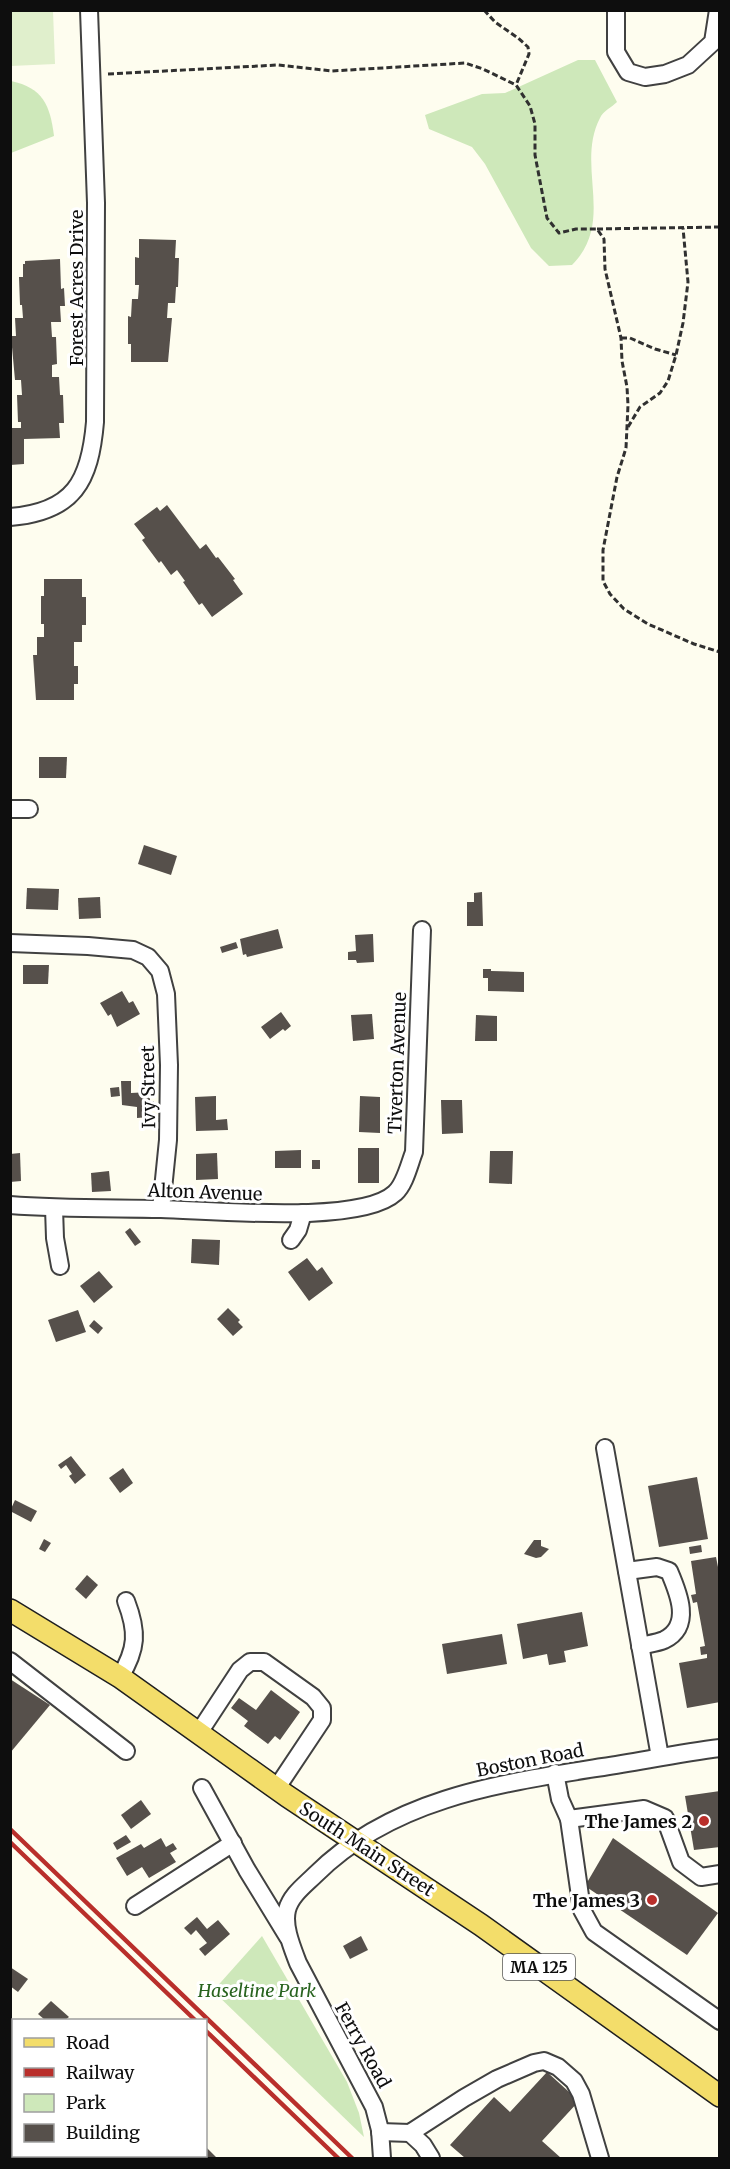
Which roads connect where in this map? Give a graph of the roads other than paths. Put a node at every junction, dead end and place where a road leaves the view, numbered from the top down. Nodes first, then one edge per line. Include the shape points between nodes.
1 (89, 10) edge
2 (616, 10) edge
3 (718, 10) edge
4 (10, 517) edge
5 (10, 809) edge
6 (29, 809) dead end
7 (422, 930) dead end
8 (10, 943) edge
9 (396, 1193) joint
10 (10, 1205) edge
11 (54, 1208) junction
12 (161, 1209) junction
13 (303, 1213) junction
14 (291, 1240) dead end
15 (60, 1266) dead end
16 (605, 1448) dead end
17 (627, 1571) junction
18 (126, 1601) dead end
19 (11, 1611) edge
20 (640, 1646) junction
21 (10, 1661) edge
22 (120, 1677) junction
23 (198, 1734) junction
24 (720, 1748) edge
25 (126, 1751) dead end
26 (660, 1757) junction
27 (555, 1773) junction
28 (202, 1788) dead end
29 (276, 1789) junction
30 (569, 1819) junction
31 (356, 1841) junction
32 (233, 1844) junction
33 (720, 1874) edge
34 (135, 1906) dead end
35 (290, 1940) junction
36 (720, 2021) edge
37 (720, 2096) edge
38 (380, 2133) junction
39 (410, 2133) junction
40 (382, 2158) edge
41 (431, 2158) edge
42 (600, 2158) edge

1 - 4 street, Forest Acres Drive via 96,203 92,450 83,479 61,502 32,515
2 - 3 street via 616,52 628,72 645,77 687,65 713,42
5 - 6 street
7 - 9 street, Tiverton Avenue via 414,1152
8 - 12 street, Ivy Street via 133,950 156,966 166,994 169,1065 168,1140
9 - 13 street, Alton Avenue via 360,1209
10 - 11 street, Alton Avenue
11 - 12 street, Alton Avenue
11 - 15 street
12 - 13 street, Alton Avenue
13 - 14 street
16 - 17 street
17 - 20 street
17 - 20 street via 657,1567 669,1571 681,1601 679,1625 672,1635
18 - 22 street via 134,1621 135,1639 131,1659
19 - 22 main road, South Main Street / MA 125
20 - 26 street
21 - 25 street
22 - 23 main road, South Main Street / MA 125
23 - 29 main road, South Main Street / MA 125
23 - 29 street via 240,1670 250,1662 264,1662 297,1685 322,1708 322,1720
24 - 26 street, Boston Road
26 - 27 street, Boston Road
27 - 30 street
27 - 31 street, Boston Road via 454,1796 412,1811
28 - 32 street
29 - 31 main road, South Main Street / MA 125
30 - 33 street via 644,1809 665,1818 681,1862 701,1877
30 - 36 street via 582,1910 594,1932
31 - 35 street, Ferry Road via 335,1854 293,1897 287,1910
31 - 37 main road, South Main Street / MA 125
32 - 34 street
32 - 35 street
35 - 38 street, Ferry Road via 297,1963 365,2086
38 - 39 street
38 - 40 street, Ferry Road
39 - 41 street
39 - 42 street via 497,2079 544,2061 574,2081

